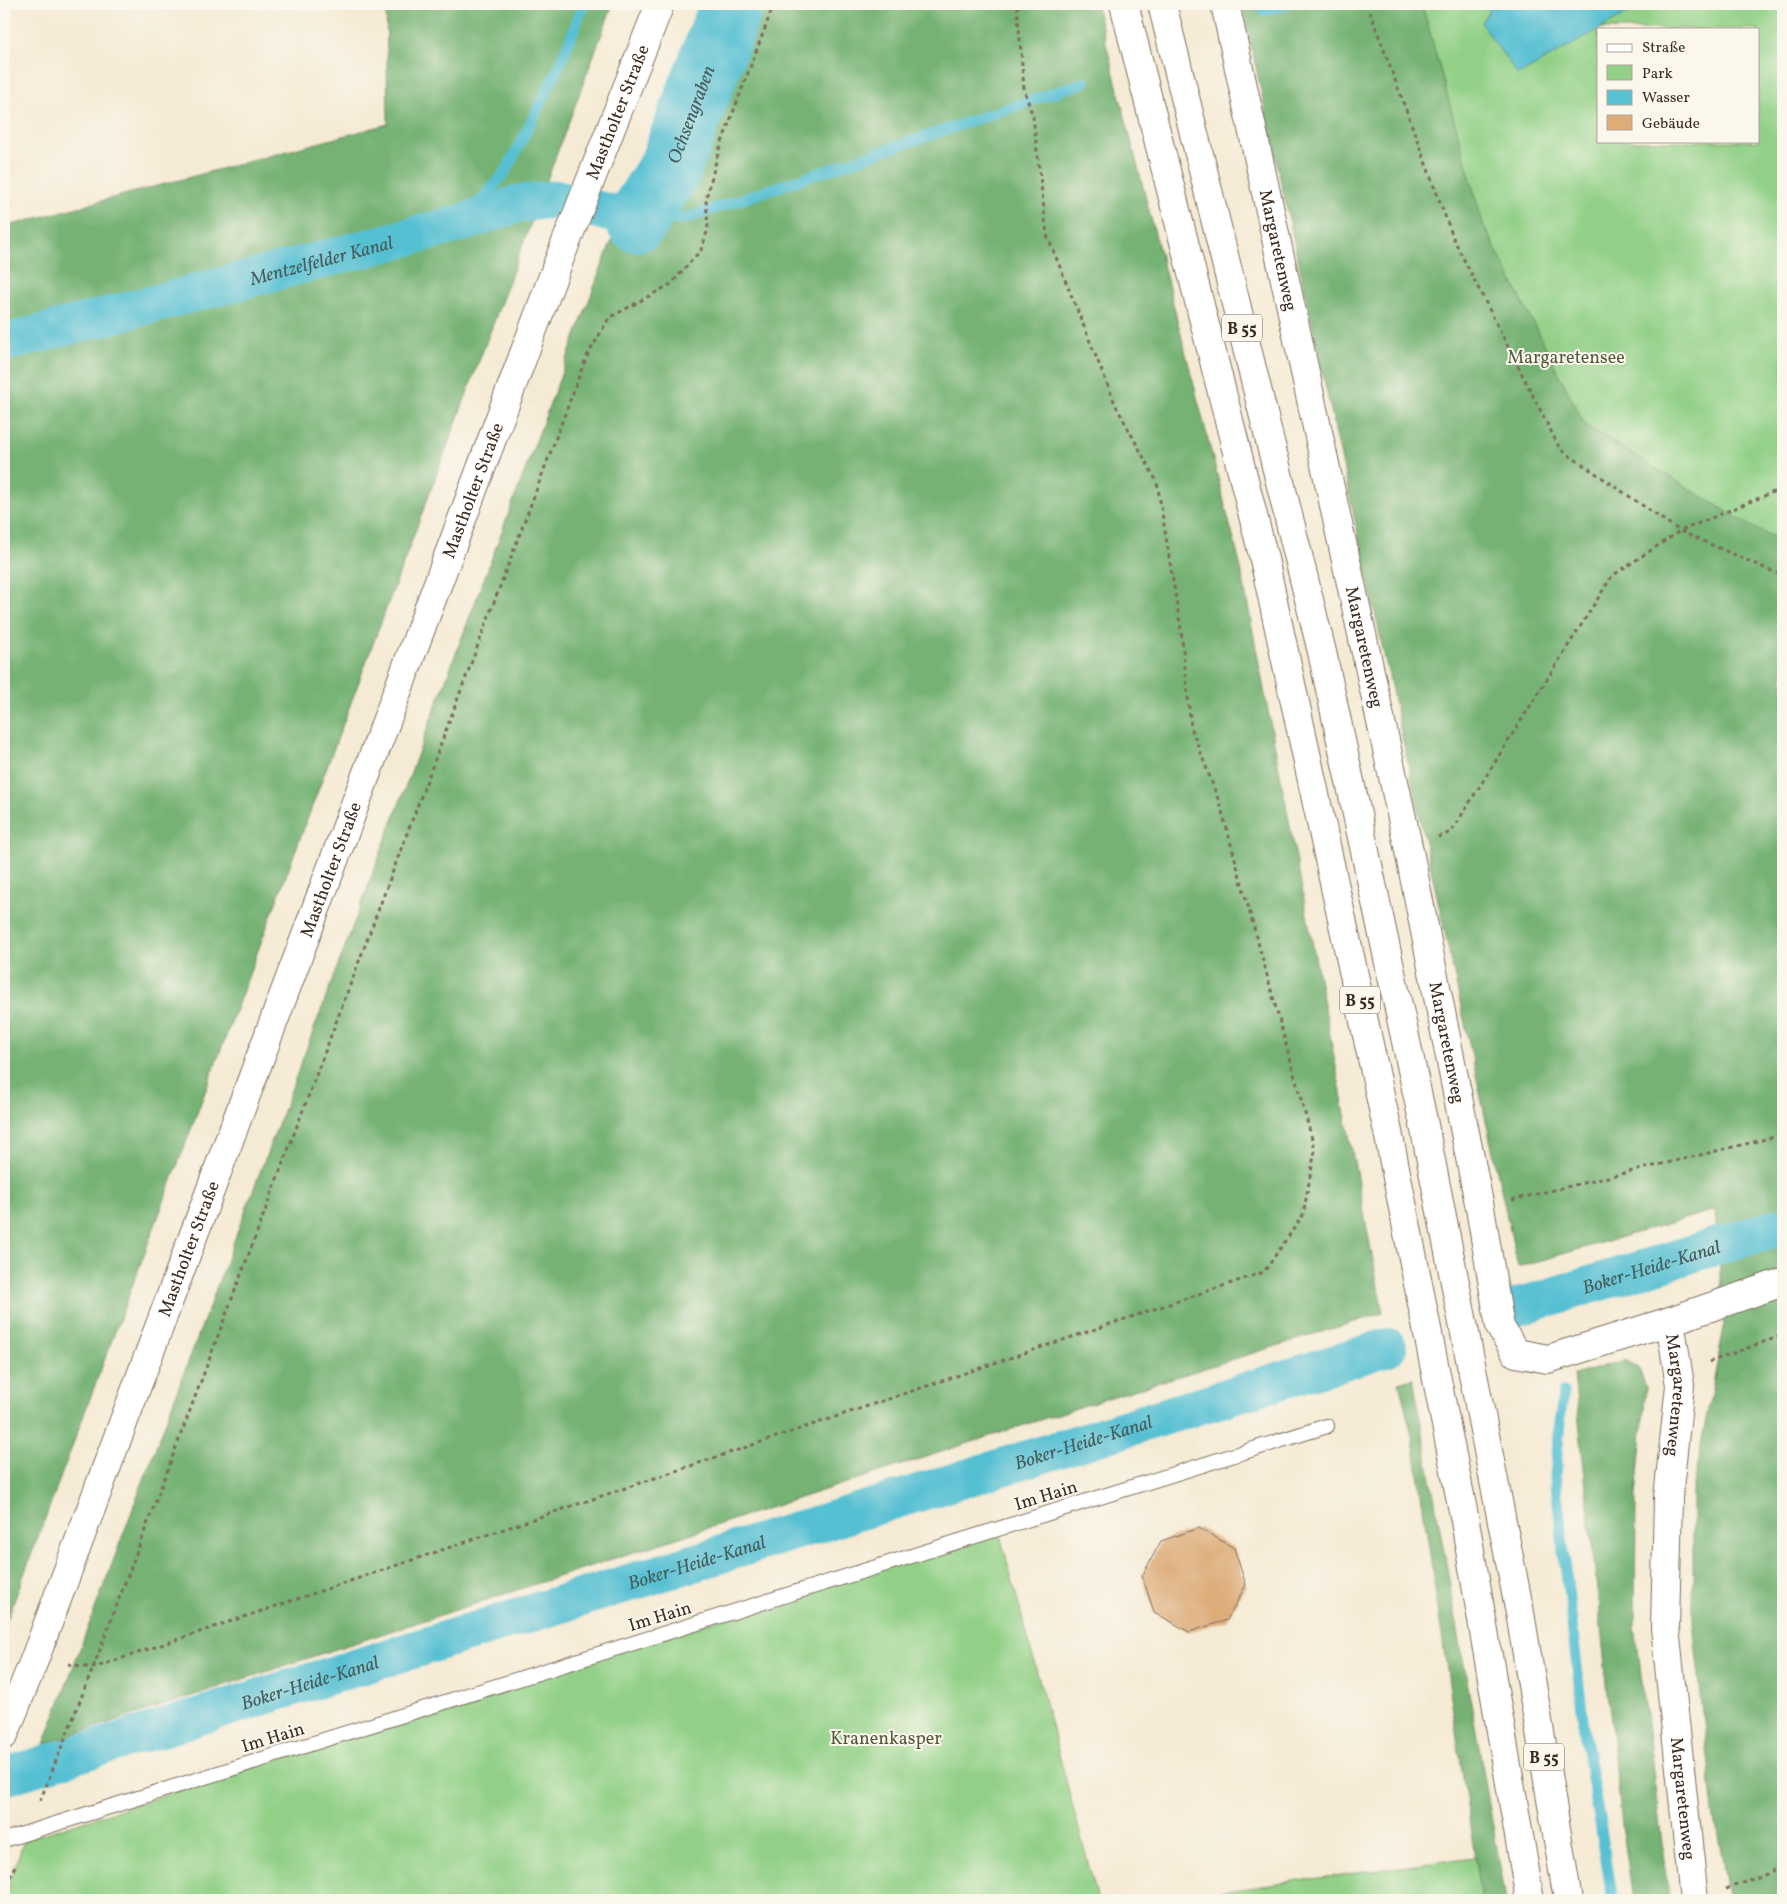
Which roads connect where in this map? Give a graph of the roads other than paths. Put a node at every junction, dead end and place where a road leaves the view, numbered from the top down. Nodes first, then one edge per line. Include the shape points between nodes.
1 (660, 4) edge
2 (1124, 4) edge
3 (1162, 4) edge
4 (1225, 4) edge
5 (1783, 1282) edge
6 (1670, 1321) junction
7 (1327, 1426) dead end
8 (4, 1736) edge
9 (4, 1840) edge
10 (1530, 1900) edge
11 (1568, 1900) edge
12 (1694, 1900) edge

1 - 8 street, Mastholter Straße via 561,255
2 - 10 street, B 55 via 1264,559 1384,1113 1465,1521
3 - 11 street, B 55 via 1322,652 1422,1115 1520,1614
4 - 6 street, Margaretenweg via 1408,846 1480,1208 1500,1327 1516,1353 1548,1359
5 - 6 street
6 - 12 street, Margaretenweg via 1680,1385 1668,1498 1665,1628
7 - 9 lane, Im Hain

